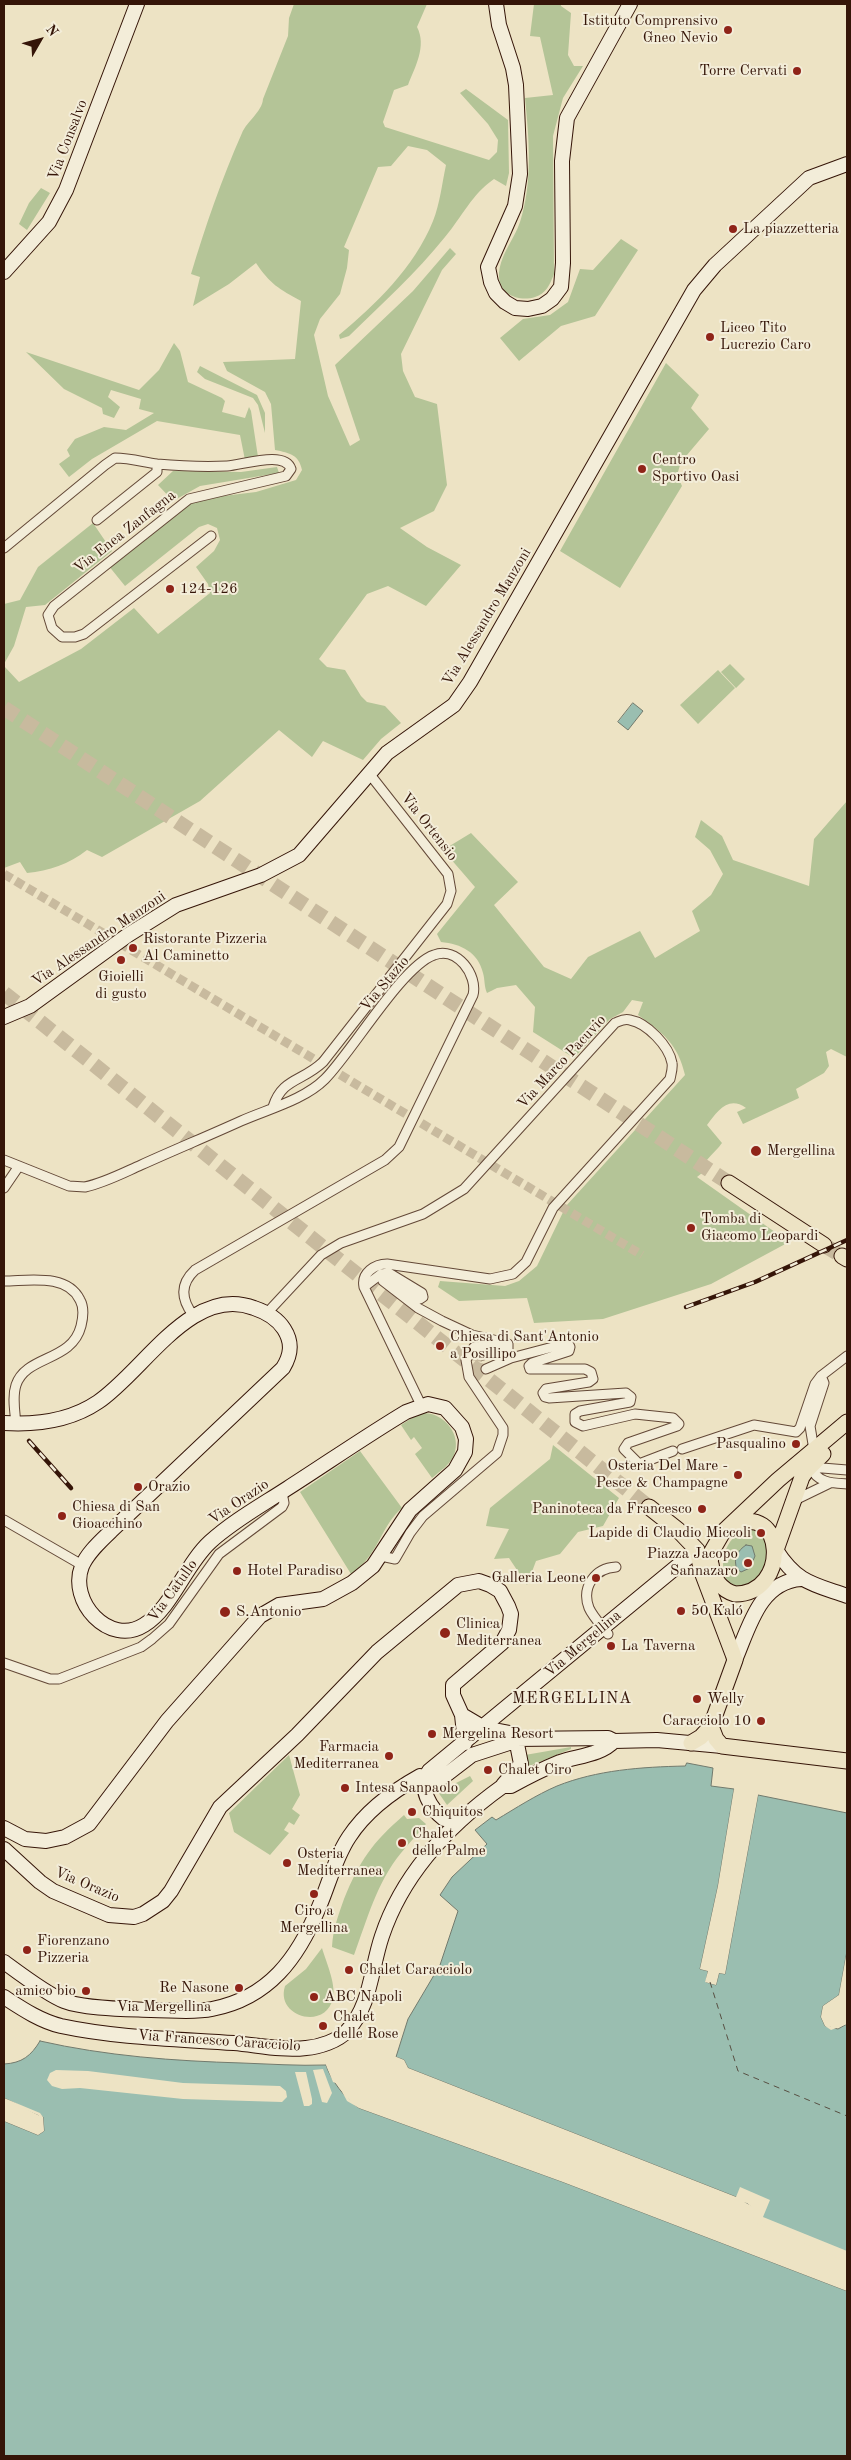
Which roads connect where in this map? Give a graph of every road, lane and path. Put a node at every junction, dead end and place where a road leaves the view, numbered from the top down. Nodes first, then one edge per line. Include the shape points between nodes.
1 (138, 4) edge
2 (496, 4) edge
3 (630, 4) edge
4 (847, 164) edge
5 (4, 272) edge
6 (157, 464) junction
7 (97, 520) dead end
8 (211, 536) dead end
9 (4, 548) edge
10 (368, 772) junction
11 (4, 1017) edge
12 (273, 1107) junction
13 (4, 1160) edge
14 (19, 1166) junction
15 (728, 1183) tunnel mouth
16 (4, 1188) edge
17 (824, 1245) tunnel mouth
18 (4, 1281) edge
19 (364, 1286) junction
20 (268, 1313) junction
21 (193, 1315) junction
22 (508, 1344) junction
23 (483, 1355) dead end
24 (847, 1356) edge
25 (486, 1369) dead end
26 (821, 1376) junction
27 (421, 1406) junction
28 (847, 1422) edge
29 (10, 1423) edge
30 (847, 1434) edge
31 (811, 1458) junction
32 (847, 1470) edge
33 (830, 1483) junction
34 (847, 1484) edge
35 (282, 1492) junction
36 (794, 1501) junction
37 (649, 1507) tunnel mouth
38 (4, 1520) edge
39 (723, 1532) junction
40 (697, 1550) junction
41 (776, 1550) junction
42 (381, 1556) junction
43 (711, 1560) junction
44 (82, 1565) junction
45 (616, 1567) dead end
46 (801, 1579) junction
47 (706, 1584) junction
48 (727, 1591) junction
49 (847, 1596) edge
50 (605, 1630) junction
51 (735, 1660) junction
52 (4, 1663) edge
53 (462, 1715) junction
54 (484, 1728) junction
55 (716, 1737) junction
56 (516, 1739) junction
57 (614, 1741) junction
58 (465, 1743) junction
59 (691, 1743) junction
60 (847, 1761) edge
61 (426, 1780) junction
62 (503, 1786) junction
63 (461, 1818) junction
64 (4, 1828) edge
65 (4, 1849) edge
66 (4, 1962) edge
67 (4, 1997) edge

1 - 5 street, Via Consalvo via 66,190 49,222
2 - 3 street via 516,85 520,174 515,206 488,267 496,293 515,308 528,310 542,306 561,287 562,161 567,118
4 - 10 street, Via Alessandro Manzoni via 809,178 705,276 694,290 470,682 454,704 387,753
6 - 7 street via 157,472
6 - 8 street, Via Enea Zanfagna via 228,466 270,459 284,461 291,470 286,476 189,499 54,606 48,618 54,632 62,638 84,634
6 - 9 street, Via Enea Zanfagna via 115,458
10 - 11 street, Via Alessandro Manzoni via 299,855 261,875 176,905 128,935 30,1006
10 - 12 street, Via Ortensio via 448,874 451,883 449,897 447,904 322,1062 280,1090
12 - 14 street, Via Stazio via 91,1186 69,1186
12 - 21 street, Via Stazio via 307,1092 326,1079 407,976 426,958 436,954 451,956 468,969 475,986 473,995 399,1147 385,1160 195,1270 183,1289 185,1304
13 - 14 street, Via Stazio
14 - 16 street
15 - 17 main road
18 - 29 street via 59,1282 78,1294 83,1320 71,1345 25,1372 16,1385
19 - 20 street, Via Marco Pacuvio via 369,1270 380,1264 490,1280 508,1277 521,1268 553,1208 670,1079 673,1064 654,1035 629,1019 615,1023 464,1189 423,1214 341,1243 320,1255
19 - 22 street via 381,1274 389,1274 422,1293 420,1300 391,1280 383,1281 418,1308 467,1333
19 - 27 street
20 - 21 street via 229,1303
20 - 44 street via 288,1336 290,1354 283,1368 111,1531
21 - 29 street via 97,1403 69,1418 32,1424
22 - 23 street via 507,1350
22 - 42 street via 473,1348 466,1360 466,1372 503,1428 499,1449 419,1520 395,1559
24 - 26 street
25 - 26 street via 511,1358 568,1343 569,1351 532,1363 530,1370 585,1369 591,1372 593,1379 546,1389 543,1392 545,1397 626,1393 631,1397 630,1402 580,1411 575,1422 584,1426 634,1414 673,1418 678,1422 677,1426 628,1443 624,1449 639,1464 754,1425 797,1432
26 - 31 street via 824,1382 809,1430
27 - 35 street, Via Orazio via 400,1415
27 - 42 street via 439,1405 454,1416 464,1433 465,1452 456,1470 410,1510
28 - 31 main road
30 - 31 main road
31 - 32 street
31 - 33 street via 818,1478
31 - 36 main road
31 - 39 main road
33 - 34 street
33 - 36 street
35 - 44 street, Via Orazio via 208,1544 157,1614 138,1628 115,1629 90,1613 80,1593
35 - 52 street, Via Catullo via 282,1507 219,1554 169,1624 141,1647 59,1679 50,1679
36 - 41 main road
37 - 40 main road
38 - 44 street
39 - 40 main road, Via Mergellina
39 - 41 main road via 739,1523 759,1524 772,1534
39 - 43 main road via 715,1544
40 - 47 main road
40 - 50 street, Via Mergellina
41 - 46 street
41 - 48 main road via 770,1571 760,1586 744,1593
42 - 64 street via 364,1573 333,1594 315,1601 280,1605 260,1616 167,1721 89,1824 66,1837 46,1841 25,1839
43 - 47 main road
43 - 48 main road via 716,1579
45 - 50 street via 598,1571 588,1588 586,1600 590,1611
46 - 49 street
46 - 51 street via 778,1586 764,1598
47 - 48 main road
47 - 51 main road
50 - 54 street, Via Mergellina
51 - 55 main road
53 - 54 street
53 - 58 street, Via Orazio
53 - 65 street, Via Orazio via 453,1695 453,1685 502,1643 509,1630 508,1606 500,1591 479,1581 458,1586 377,1652 297,1735 220,1807 171,1891 153,1908 134,1917 109,1916 53,1891
54 - 56 street, Via Francesco Caracciolo via 510,1733
54 - 58 street, Via Mergellina
55 - 59 street, Via Francesco Caracciolo
55 - 59 main road via 700,1738
55 - 60 main road, Via Francesco Caracciolo
56 - 57 street, Via Francesco Caracciolo via 608,1738
56 - 61 street, Via Mergellina via 472,1755 442,1778 431,1782
56 - 62 street via 520,1764
57 - 59 street, Via Francesco Caracciolo
57 - 62 street, Via Francesco Caracciolo via 600,1751 560,1762 511,1786
58 - 61 street, Via Mergellina via 428,1771
61 - 63 street via 426,1796 436,1813 444,1819
61 - 66 street, Via Mergellina via 420,1776 398,1788 364,1818 348,1838 319,1908 293,1957 274,1979 242,2002 210,2010 179,2011 119,2009 65,2001
62 - 63 street, Via Francesco Caracciolo
63 - 67 street, Via Francesco Caracciolo via 414,1872 390,1914 365,2002 356,2020 340,2037 325,2043 291,2048 156,2038 60,2026

